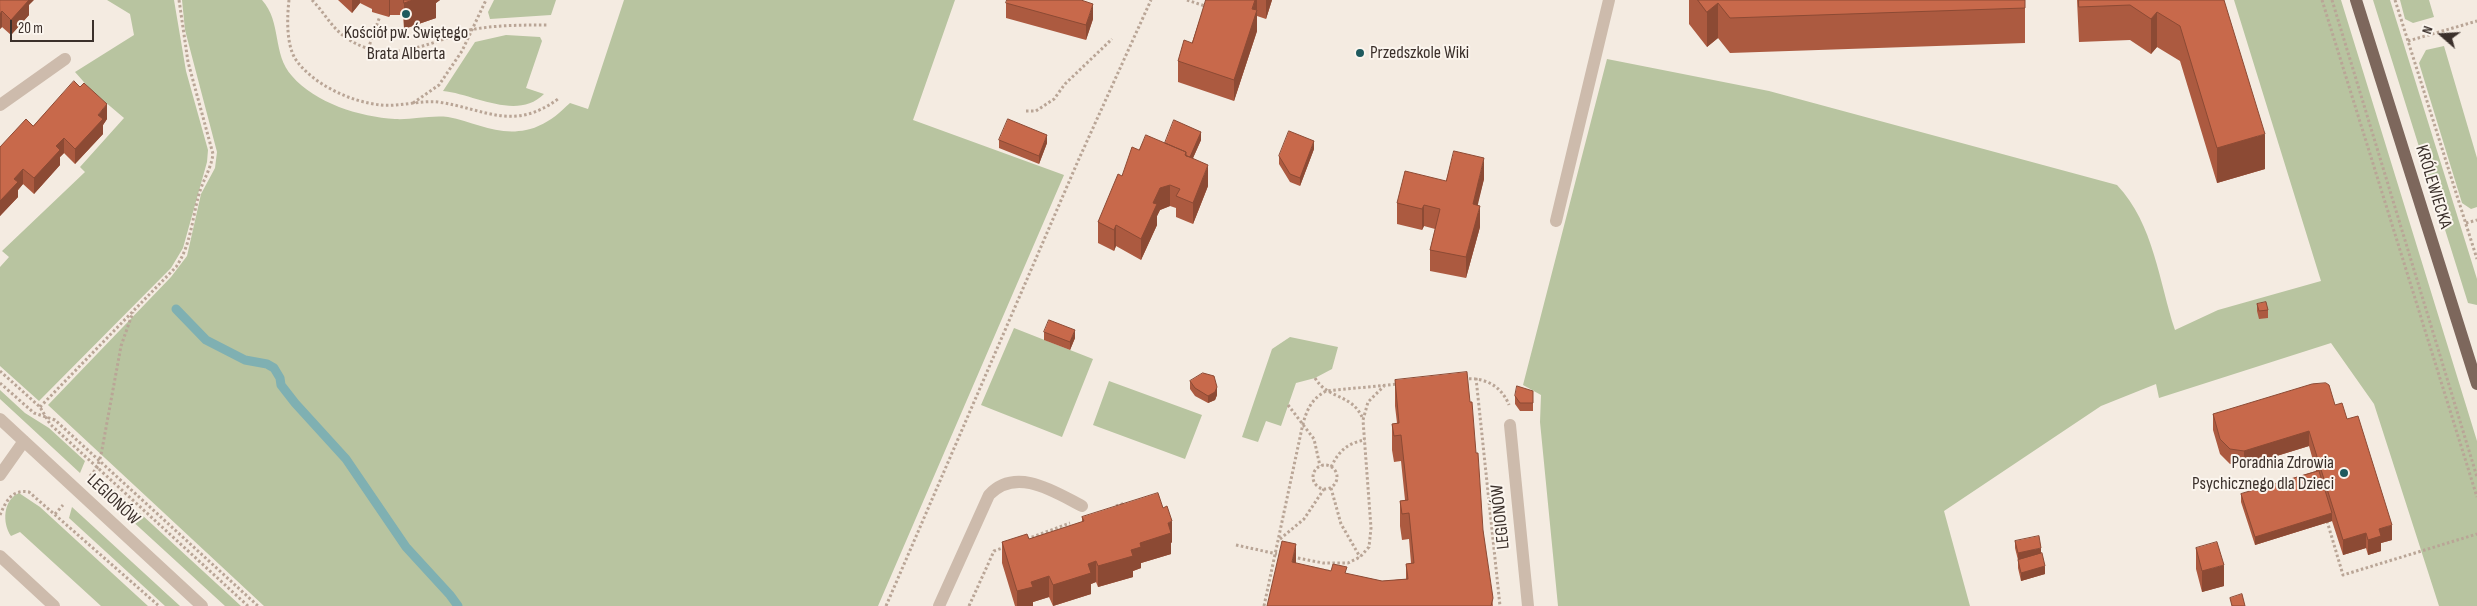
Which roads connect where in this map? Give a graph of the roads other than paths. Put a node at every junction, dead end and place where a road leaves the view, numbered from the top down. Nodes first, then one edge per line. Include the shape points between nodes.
1 (1610, 0) edge
2 (2356, 0) edge
3 (65, 59) dead end
4 (0, 105) edge
5 (1556, 221) dead end
6 (2477, 384) edge
7 (0, 420) edge
8 (1510, 425) road end
9 (24, 441) junction
10 (0, 475) edge
11 (1082, 506) dead end
12 (0, 556) edge
13 (54, 606) edge
14 (202, 606) edge
15 (939, 606) edge
16 (1528, 606) edge

1 - 5 street
2 - 6 main road, KRÓLEWIECKA
3 - 4 street
7 - 9 street, LEGIONÓW
8 - 16 street, LEGIONÓW
9 - 10 street
9 - 14 street, LEGIONÓW
11 - 15 street via 1046,488 1020,481 1010,481 995,489 989,495
12 - 13 street

